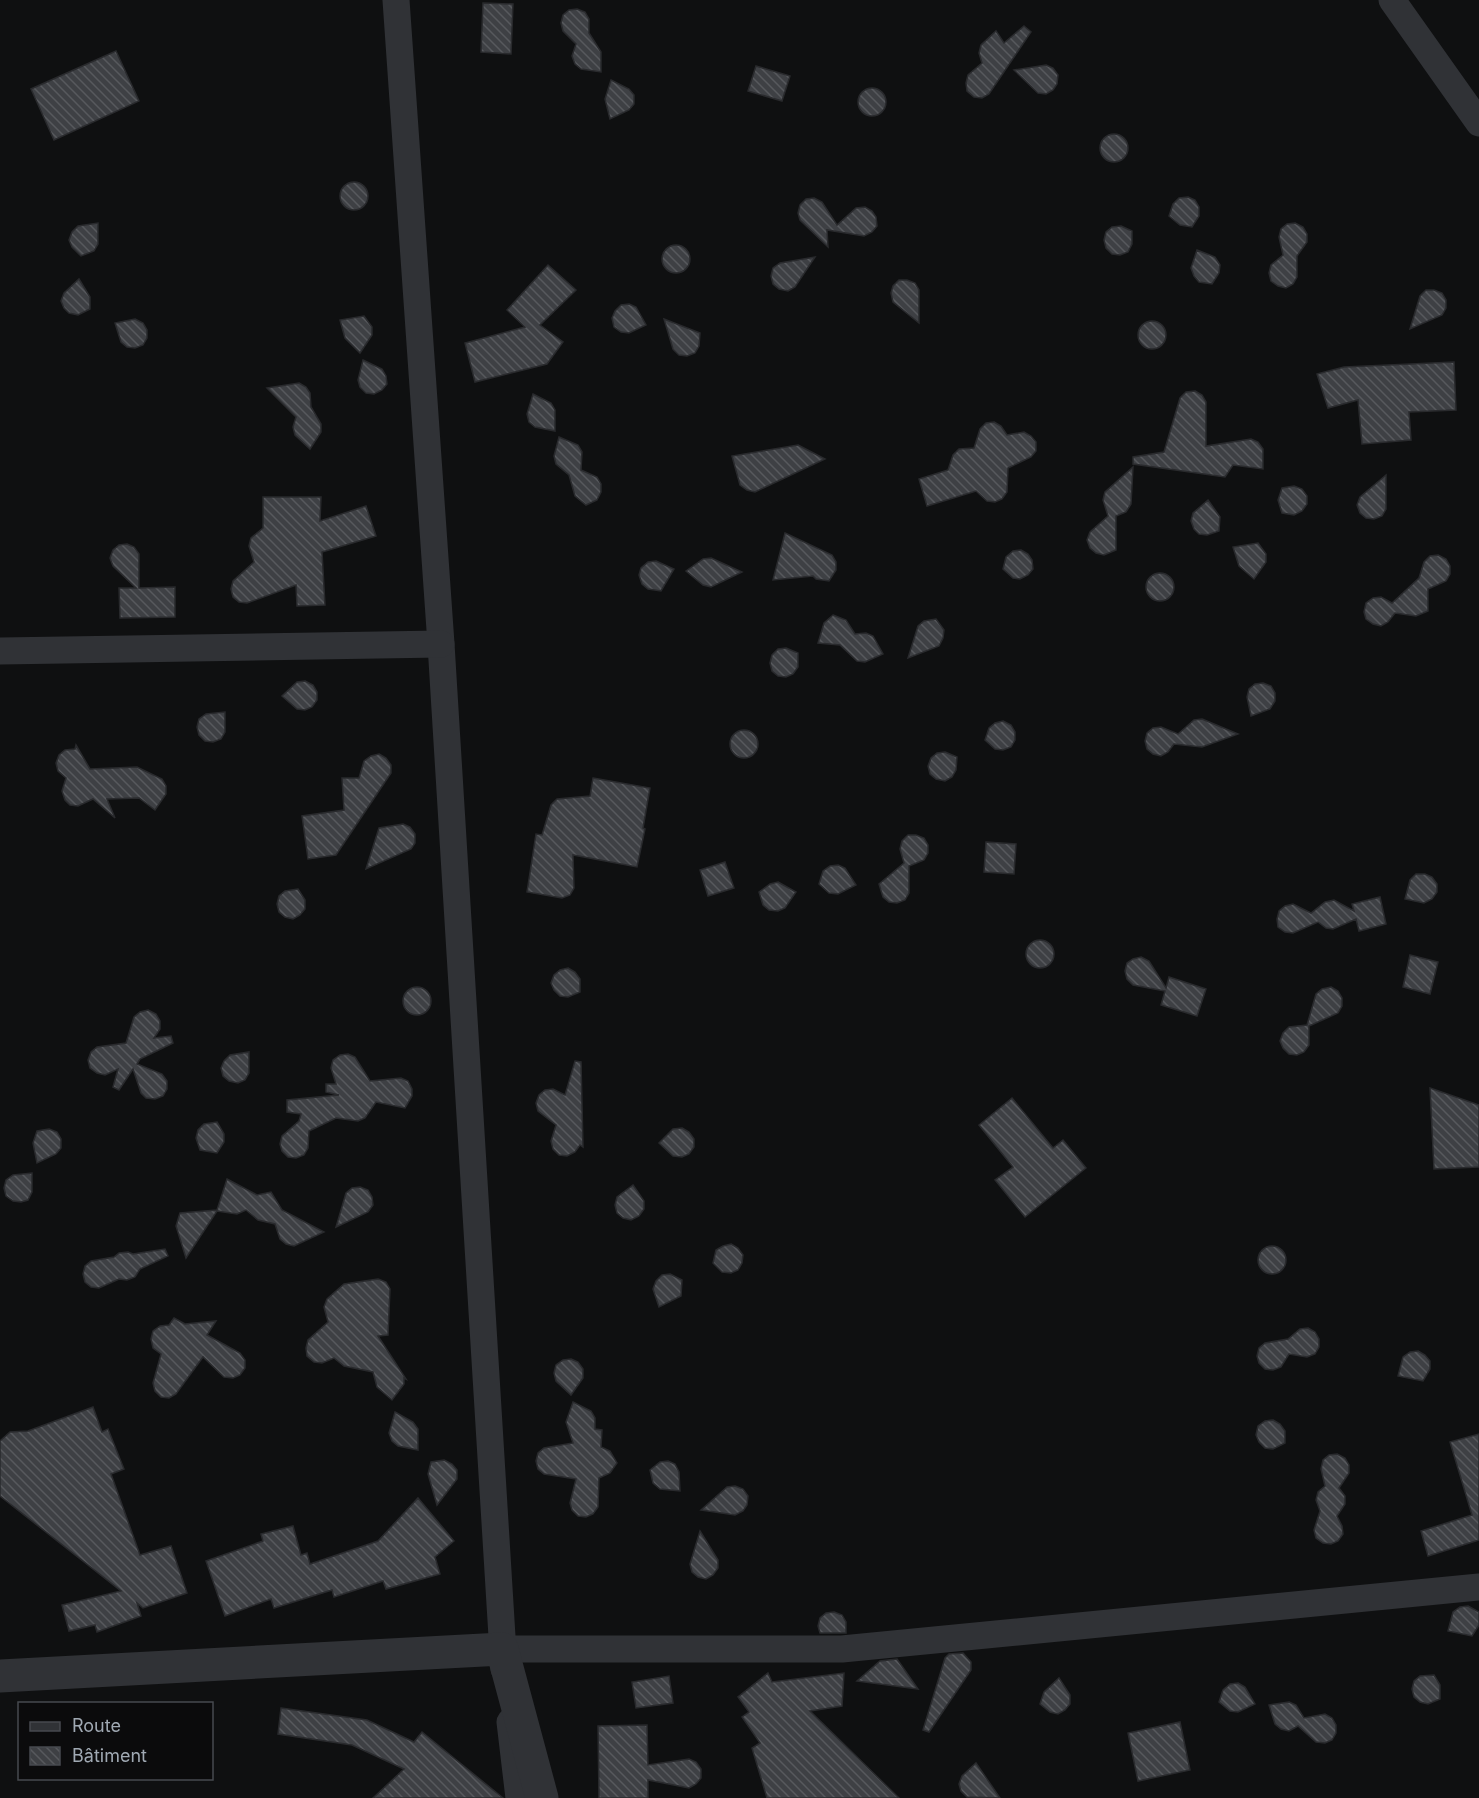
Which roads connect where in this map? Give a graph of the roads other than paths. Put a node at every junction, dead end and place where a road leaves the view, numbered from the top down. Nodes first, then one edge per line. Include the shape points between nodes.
1 (396, 0) edge
2 (1392, 0) edge
3 (1479, 123) edge
4 (441, 644) junction
5 (0, 651) edge
6 (1479, 1587) edge
7 (502, 1649) junction
8 (0, 1676) edge
9 (519, 1798) edge
10 (542, 1798) edge

1 - 4 street
2 - 3 street
4 - 5 street
4 - 7 street
6 - 7 street via 842,1649
7 - 8 street
7 - 9 street
7 - 10 street

